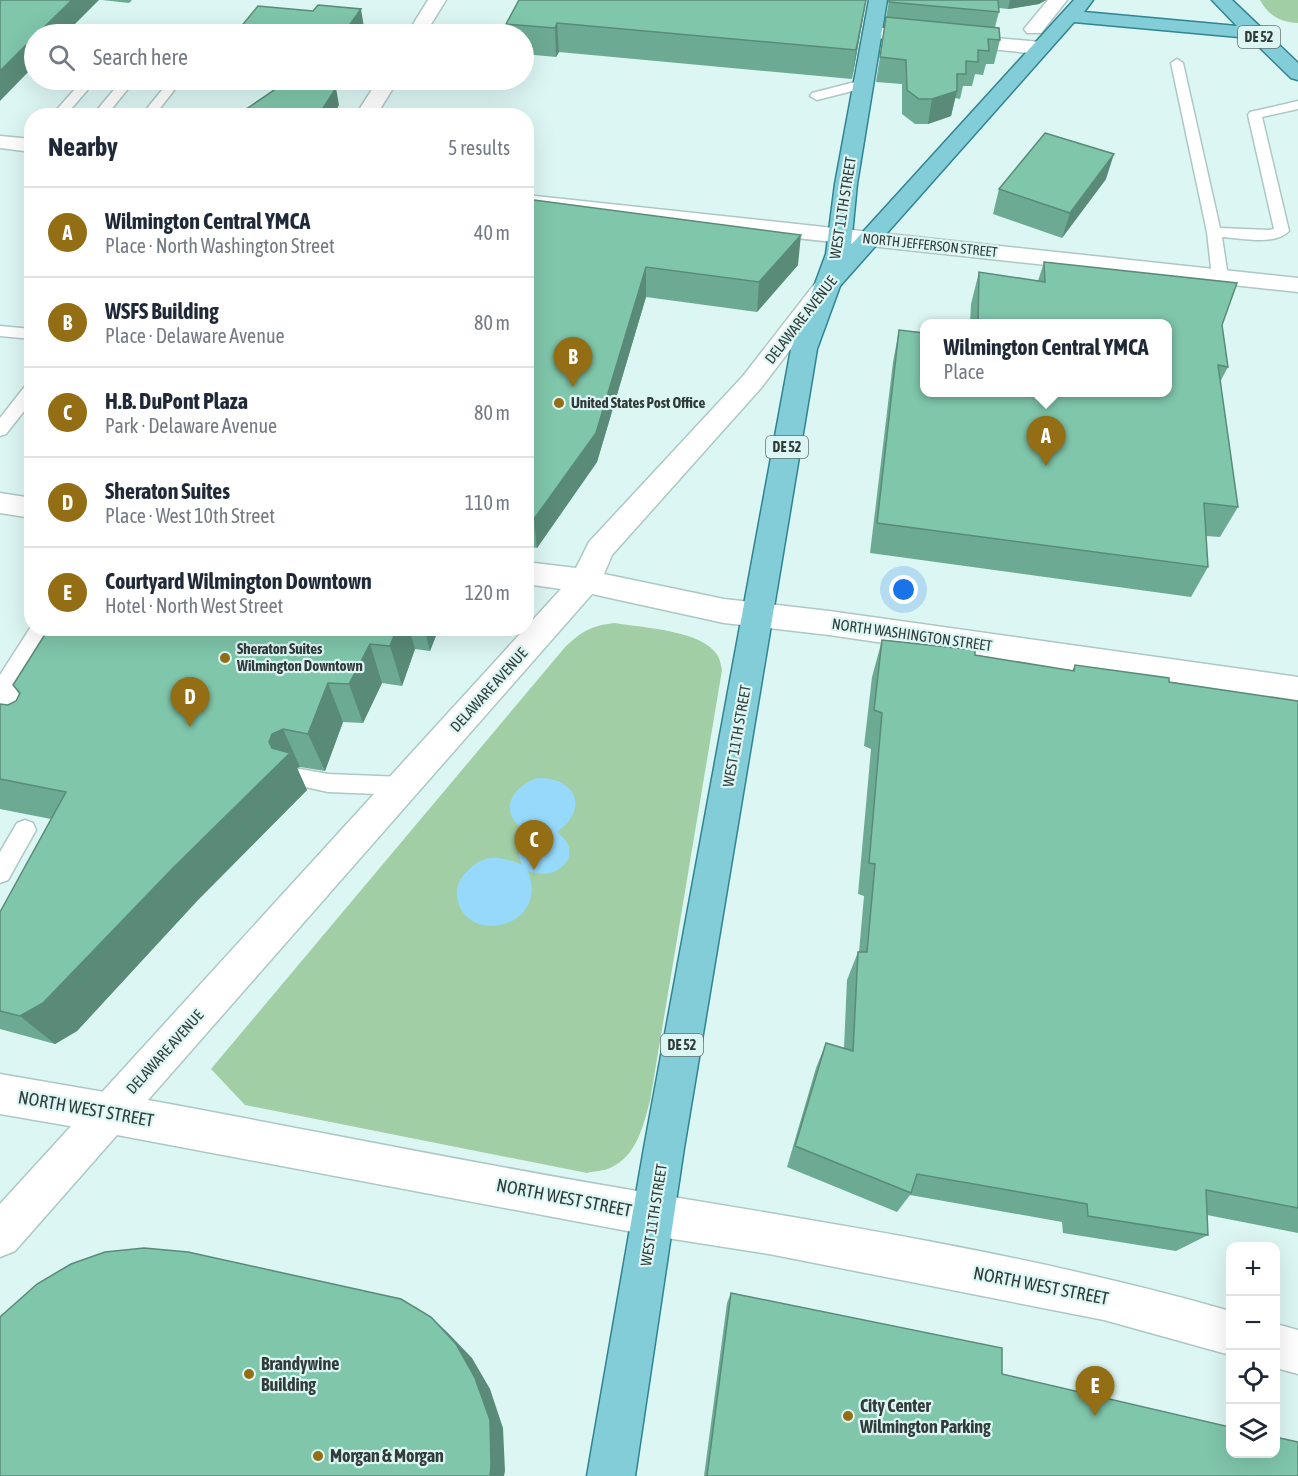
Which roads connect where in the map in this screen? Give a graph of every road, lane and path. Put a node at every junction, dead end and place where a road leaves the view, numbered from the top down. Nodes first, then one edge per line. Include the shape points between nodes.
1 (437, 0) edge
2 (878, 0) edge
3 (1058, 0) edge
4 (1084, 0) edge
5 (1221, 0) edge
6 (1070, 16) junction
7 (422, 24) edge
8 (873, 33) junction
9 (1254, 33) junction
10 (1037, 39) junction
11 (1177, 63) dead end
12 (1298, 74) edge
13 (863, 84) junction
14 (81, 90) edge
15 (120, 90) edge
16 (168, 90) edge
17 (382, 90) edge
18 (817, 96) dead end
19 (1298, 105) edge
20 (64, 108) edge
21 (105, 108) edge
22 (153, 108) edge
23 (370, 108) edge
24 (0, 142) edge
25 (24, 144) edge
26 (534, 203) edge
27 (1214, 232) junction
28 (839, 235) junction
29 (869, 238) junction
30 (1220, 277) junction
31 (830, 282) junction
32 (1298, 285) edge
33 (0, 331) edge
34 (24, 333) edge
35 (24, 400) edge
36 (0, 430) edge
37 (1, 504) edge
38 (24, 507) edge
39 (534, 574) edge
40 (586, 582) junction
41 (758, 615) junction
42 (41, 636) edge
43 (1298, 690) edge
44 (0, 703) edge
45 (300, 778) edge
46 (404, 786) junction
47 (25, 830) edge
48 (0, 873) edge
49 (0, 1094) edge
50 (110, 1113) junction
51 (654, 1215) junction
52 (0, 1236) edge
53 (1226, 1332) edge
54 (1280, 1347) edge
55 (1298, 1352) edge
56 (611, 1476) edge

1 - 7 main road
2 - 8 main road, WEST 11TH STREET
3 - 10 main road
4 - 6 main road, DELAWARE AVENUE / DE 52
5 - 9 main road, DE 52
6 - 9 main road
6 - 10 main road, DELAWARE AVENUE / DE 52
8 - 10 main road
8 - 13 main road, WEST 11TH STREET
9 - 12 main road, DE 52
10 - 29 main road, DELAWARE AVENUE / DE 52
11 - 27 lane
13 - 18 lane
13 - 28 main road, WEST 11TH STREET
14 - 20 lane
15 - 21 lane
16 - 22 lane
17 - 23 main road
19 - 27 lane via 1255,115 1282,231 1270,236
24 - 25 main road
26 - 28 main road, NORTH JEFFERSON STREET
27 - 30 lane
28 - 29 main road, NORTH JEFFERSON STREET
28 - 31 main road, WEST 11TH STREET
29 - 30 main road, NORTH JEFFERSON STREET
29 - 31 main road, DELAWARE AVENUE / DE 52
30 - 32 main road, NORTH JEFFERSON STREET
31 - 40 main road, DELAWARE AVENUE via 752,382 599,550
31 - 41 main road, WEST 11TH STREET / DE 52 via 804,350
33 - 34 lane
35 - 36 lane
37 - 38 main road
39 - 40 main road, NORTH WASHINGTON STREET
40 - 41 main road, NORTH WASHINGTON STREET
40 - 46 main road, DELAWARE AVENUE
41 - 43 main road, NORTH WASHINGTON STREET
41 - 51 main road, WEST 11TH STREET / DE 52
42 - 44 main road
45 - 46 lane
46 - 50 main road, DELAWARE AVENUE
47 - 48 lane
49 - 50 main road, NORTH WEST STREET
50 - 51 main road, NORTH WEST STREET
50 - 52 main road, DELAWARE AVENUE
51 - 53 main road, NORTH WEST STREET via 780,1235 1104,1298
51 - 56 main road, WEST 11TH STREET / DE 52
54 - 55 main road

